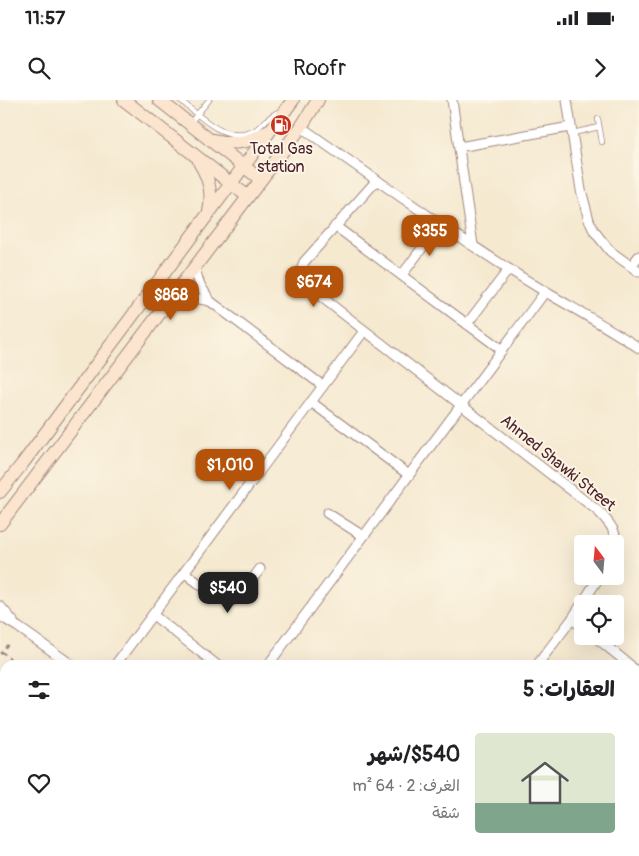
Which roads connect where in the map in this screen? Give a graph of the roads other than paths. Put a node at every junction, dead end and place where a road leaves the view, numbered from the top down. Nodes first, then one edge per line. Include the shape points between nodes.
1 (124, 100) edge
2 (160, 100) edge
3 (180, 100) edge
4 (209, 100) edge
5 (318, 100) edge
6 (452, 100) edge
7 (567, 100) edge
8 (289, 105) edge
9 (198, 114) junction
10 (598, 118) dead end
11 (189, 124) junction
12 (300, 127) junction
13 (599, 127) junction
14 (271, 130) junction
15 (571, 130) junction
16 (209, 139) junction
17 (602, 142) dead end
18 (458, 146) junction
19 (197, 158) junction
20 (244, 167) junction
21 (260, 179) junction
22 (377, 180) junction
23 (231, 184) junction
24 (247, 196) junction
25 (208, 215) junction
26 (440, 224) junction
27 (335, 226) junction
28 (473, 245) junction
29 (639, 256) edge
30 (194, 267) junction
31 (509, 269) junction
32 (635, 269) edge
33 (402, 275) junction
34 (545, 292) junction
35 (174, 294) junction
36 (210, 301) junction
37 (467, 324) junction
38 (364, 331) junction
39 (639, 348) edge
40 (502, 350) junction
41 (323, 386) junction
42 (311, 402) junction
43 (461, 405) junction
44 (38, 443) junction
45 (53, 455) junction
46 (23, 463) junction
47 (38, 474) junction
48 (409, 475) junction
49 (0, 492) edge
50 (327, 513) dead end
51 (0, 524) edge
52 (616, 535) edge
53 (363, 536) junction
54 (260, 569) dead end
55 (185, 573) junction
56 (594, 585) edge
57 (0, 606) edge
58 (153, 615) junction
59 (0, 616) edge
60 (572, 619) joint
61 (18, 627) junction
62 (605, 645) edge
63 (65, 660) edge
64 (119, 660) edge
65 (210, 660) edge
66 (274, 660) edge
67 (541, 660) edge
68 (624, 660) edge

1 - 19 street
2 - 11 street
3 - 9 lane
4 - 9 lane
5 - 12 street
6 - 18 street
7 - 15 street
8 - 9 lane via 270,115 256,129 238,134 219,130
8 - 14 street
9 - 11 lane
10 - 13 lane
11 - 16 street
12 - 21 street
12 - 22 street
13 - 15 lane
13 - 17 lane
14 - 16 street via 239,144
14 - 20 street
15 - 18 street
15 - 32 street via 589,220 602,242 620,260
16 - 20 street
18 - 28 street
19 - 23 street
19 - 25 street via 210,184 212,200
20 - 21 street
20 - 23 street
21 - 24 street
22 - 26 street
22 - 27 street
23 - 24 street
23 - 25 street
24 - 30 street
25 - 44 street
26 - 28 street
26 - 33 street
27 - 33 street
27 - 38 street, Ahmed Shawki Street via 302,266 300,278 304,286
28 - 31 street
29 - 32 street
30 - 35 street
30 - 36 street
31 - 34 street
31 - 37 street
33 - 37 street
34 - 39 street
34 - 40 street
35 - 36 street
35 - 45 street
36 - 41 street
37 - 40 street
38 - 41 street
38 - 43 street, Ahmed Shawki Street
40 - 43 street
41 - 42 street
42 - 48 street
42 - 55 street
43 - 48 street
43 - 52 street, Ahmed Shawki Street via 598,511
44 - 45 street via 43,454
44 - 46 street
45 - 47 street
46 - 47 street via 34,464
46 - 49 street
47 - 51 street
48 - 53 street
50 - 53 street
53 - 66 street
54 - 55 street via 239,597 229,602 218,598
55 - 58 street
56 - 60 street
57 - 61 street
58 - 64 street
58 - 65 street
59 - 61 street
60 - 67 street
61 - 63 street
62 - 68 street

